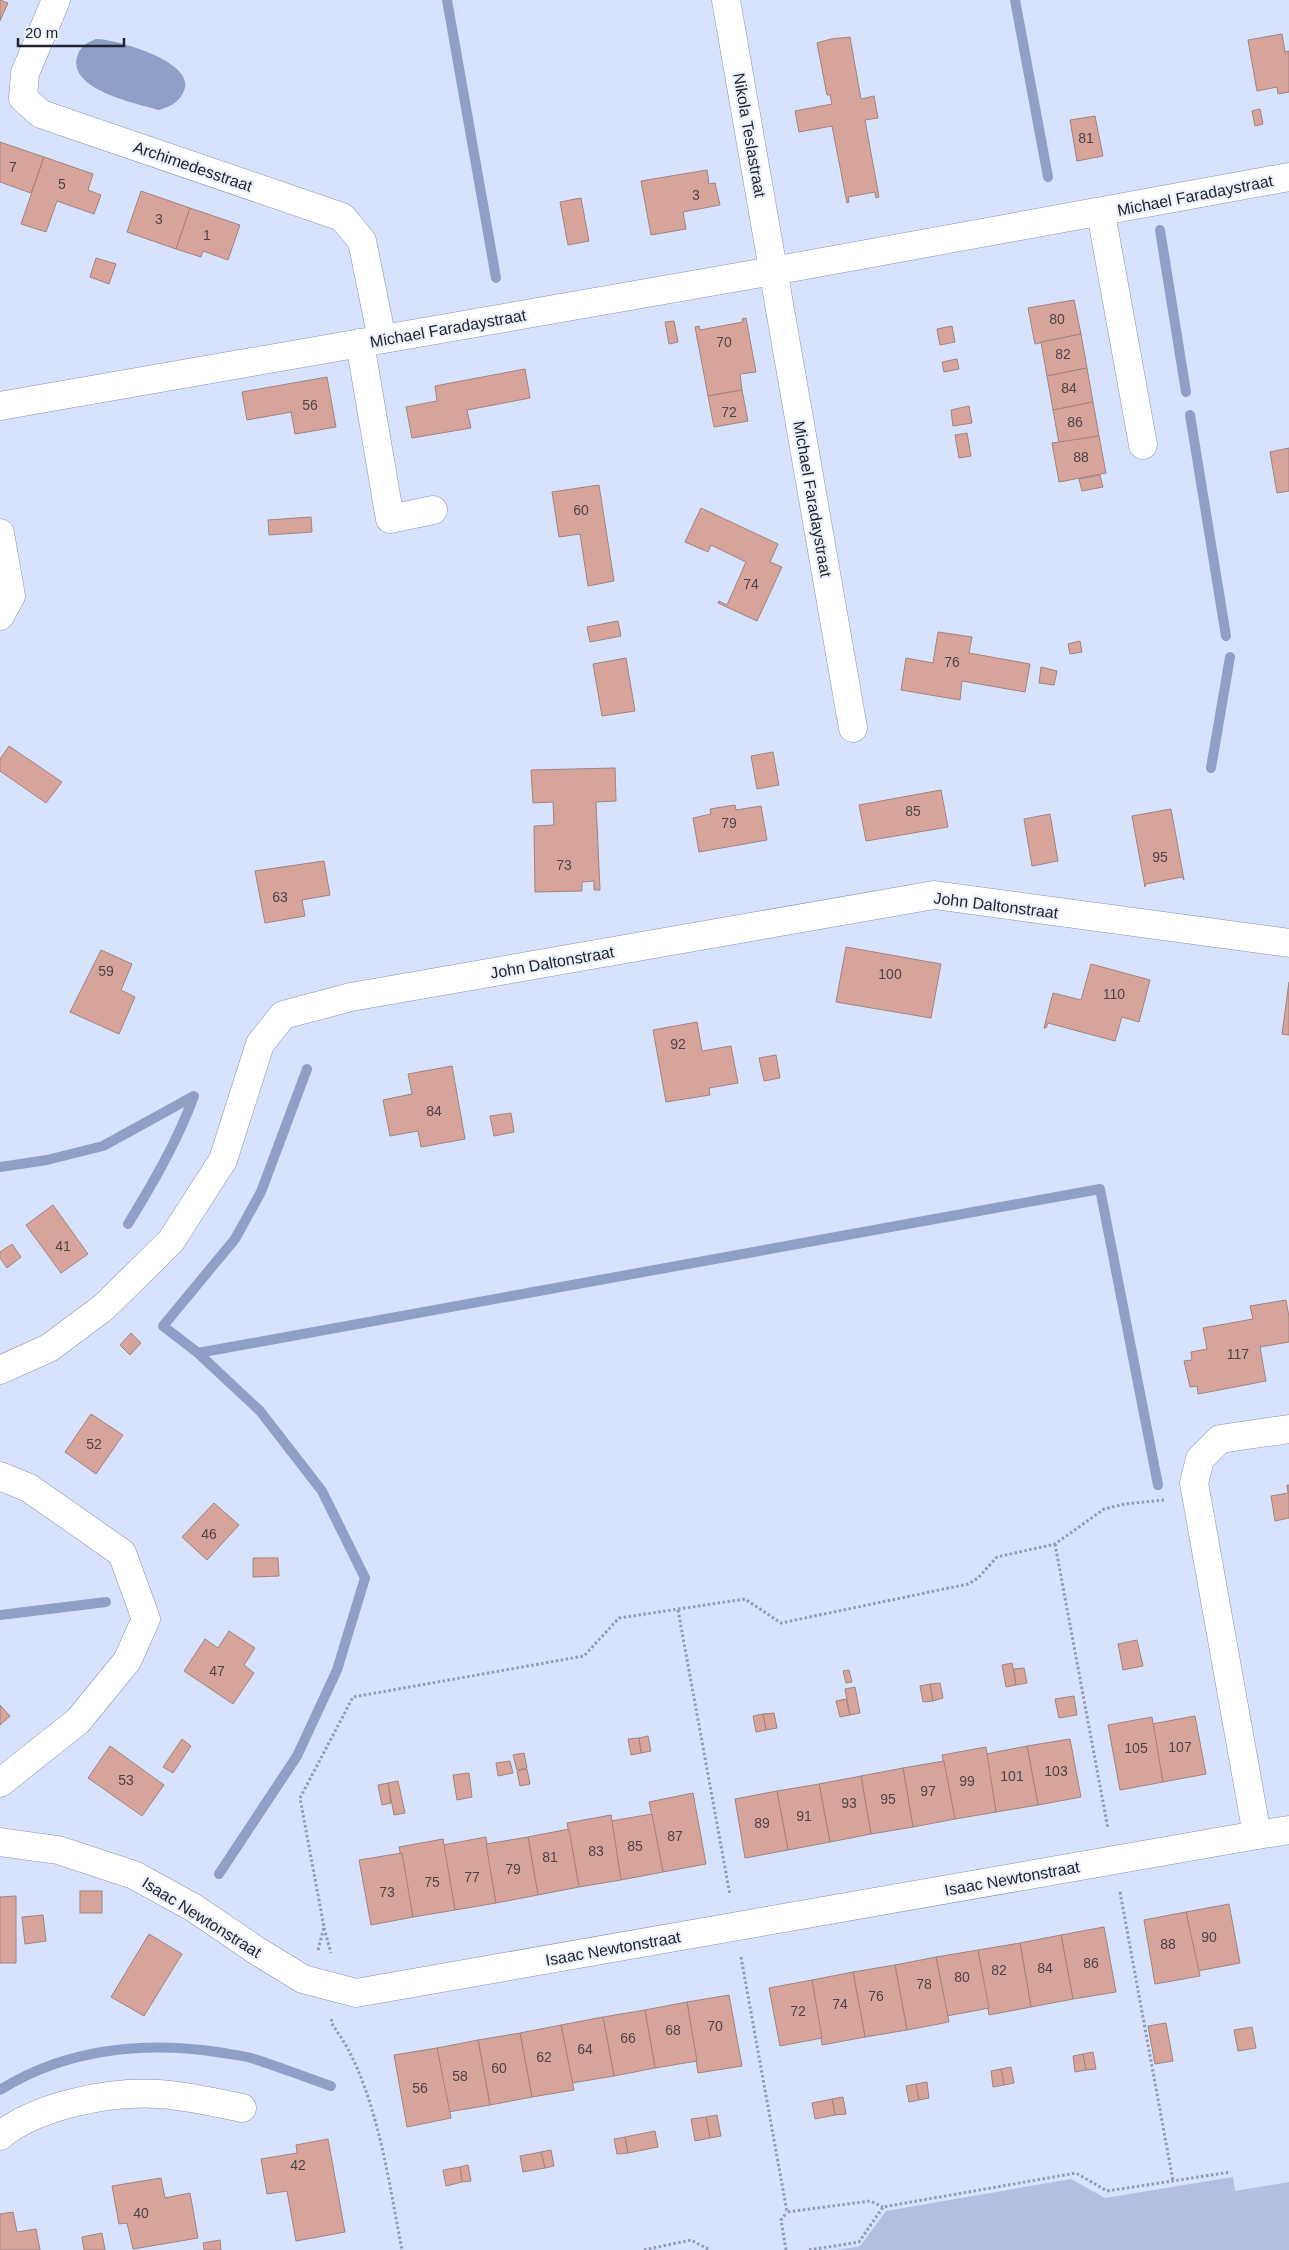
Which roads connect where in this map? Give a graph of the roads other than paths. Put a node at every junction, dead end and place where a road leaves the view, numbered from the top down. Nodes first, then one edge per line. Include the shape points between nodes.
1 (56, 0) edge
2 (726, 0) edge
3 (1289, 177) edge
4 (1101, 213) junction
5 (773, 271) junction
6 (371, 341) junction
7 (0, 406) edge
8 (1143, 445) dead end
9 (433, 510) dead end
10 (0, 533) edge
11 (0, 616) edge
12 (853, 728) dead end
13 (1289, 943) edge
14 (0, 1370) edge
15 (1289, 1429) edge
16 (0, 1476) edge
17 (0, 1783) edge
18 (1289, 1830) edge
19 (1257, 1835) junction
20 (0, 1842) edge
21 (242, 2108) dead end
22 (0, 2136) edge

1 - 6 street, Archimedesstraat via 25,73 23,98 41,114 342,217 362,241
2 - 5 street, Nikola Teslastraat
3 - 4 street, Michael Faradaystraat
4 - 5 street, Michael Faradaystraat
4 - 8 street, Michael Faradaystraat
5 - 6 street, Michael Faradaystraat
5 - 12 street, Michael Faradaystraat
6 - 7 street, Michael Faradaystraat
6 - 9 street, Michael Faradaystraat via 390,518
10 - 11 street via 11,596
13 - 14 street, John Daltonstraat via 934,896 351,997 283,1016 260,1044 223,1160 171,1241 104,1307 49,1348
15 - 19 street via 1220,1439 1200,1459 1194,1483
16 - 17 street via 29,1488 122,1553 146,1619 127,1662 78,1721
18 - 19 street, Isaac Newtonstraat
19 - 20 street, Isaac Newtonstraat via 356,1993 303,1979 194,1908 134,1875 58,1850
21 - 22 street via 199,2098 158,2094 113,2096 55,2108 11,2127

